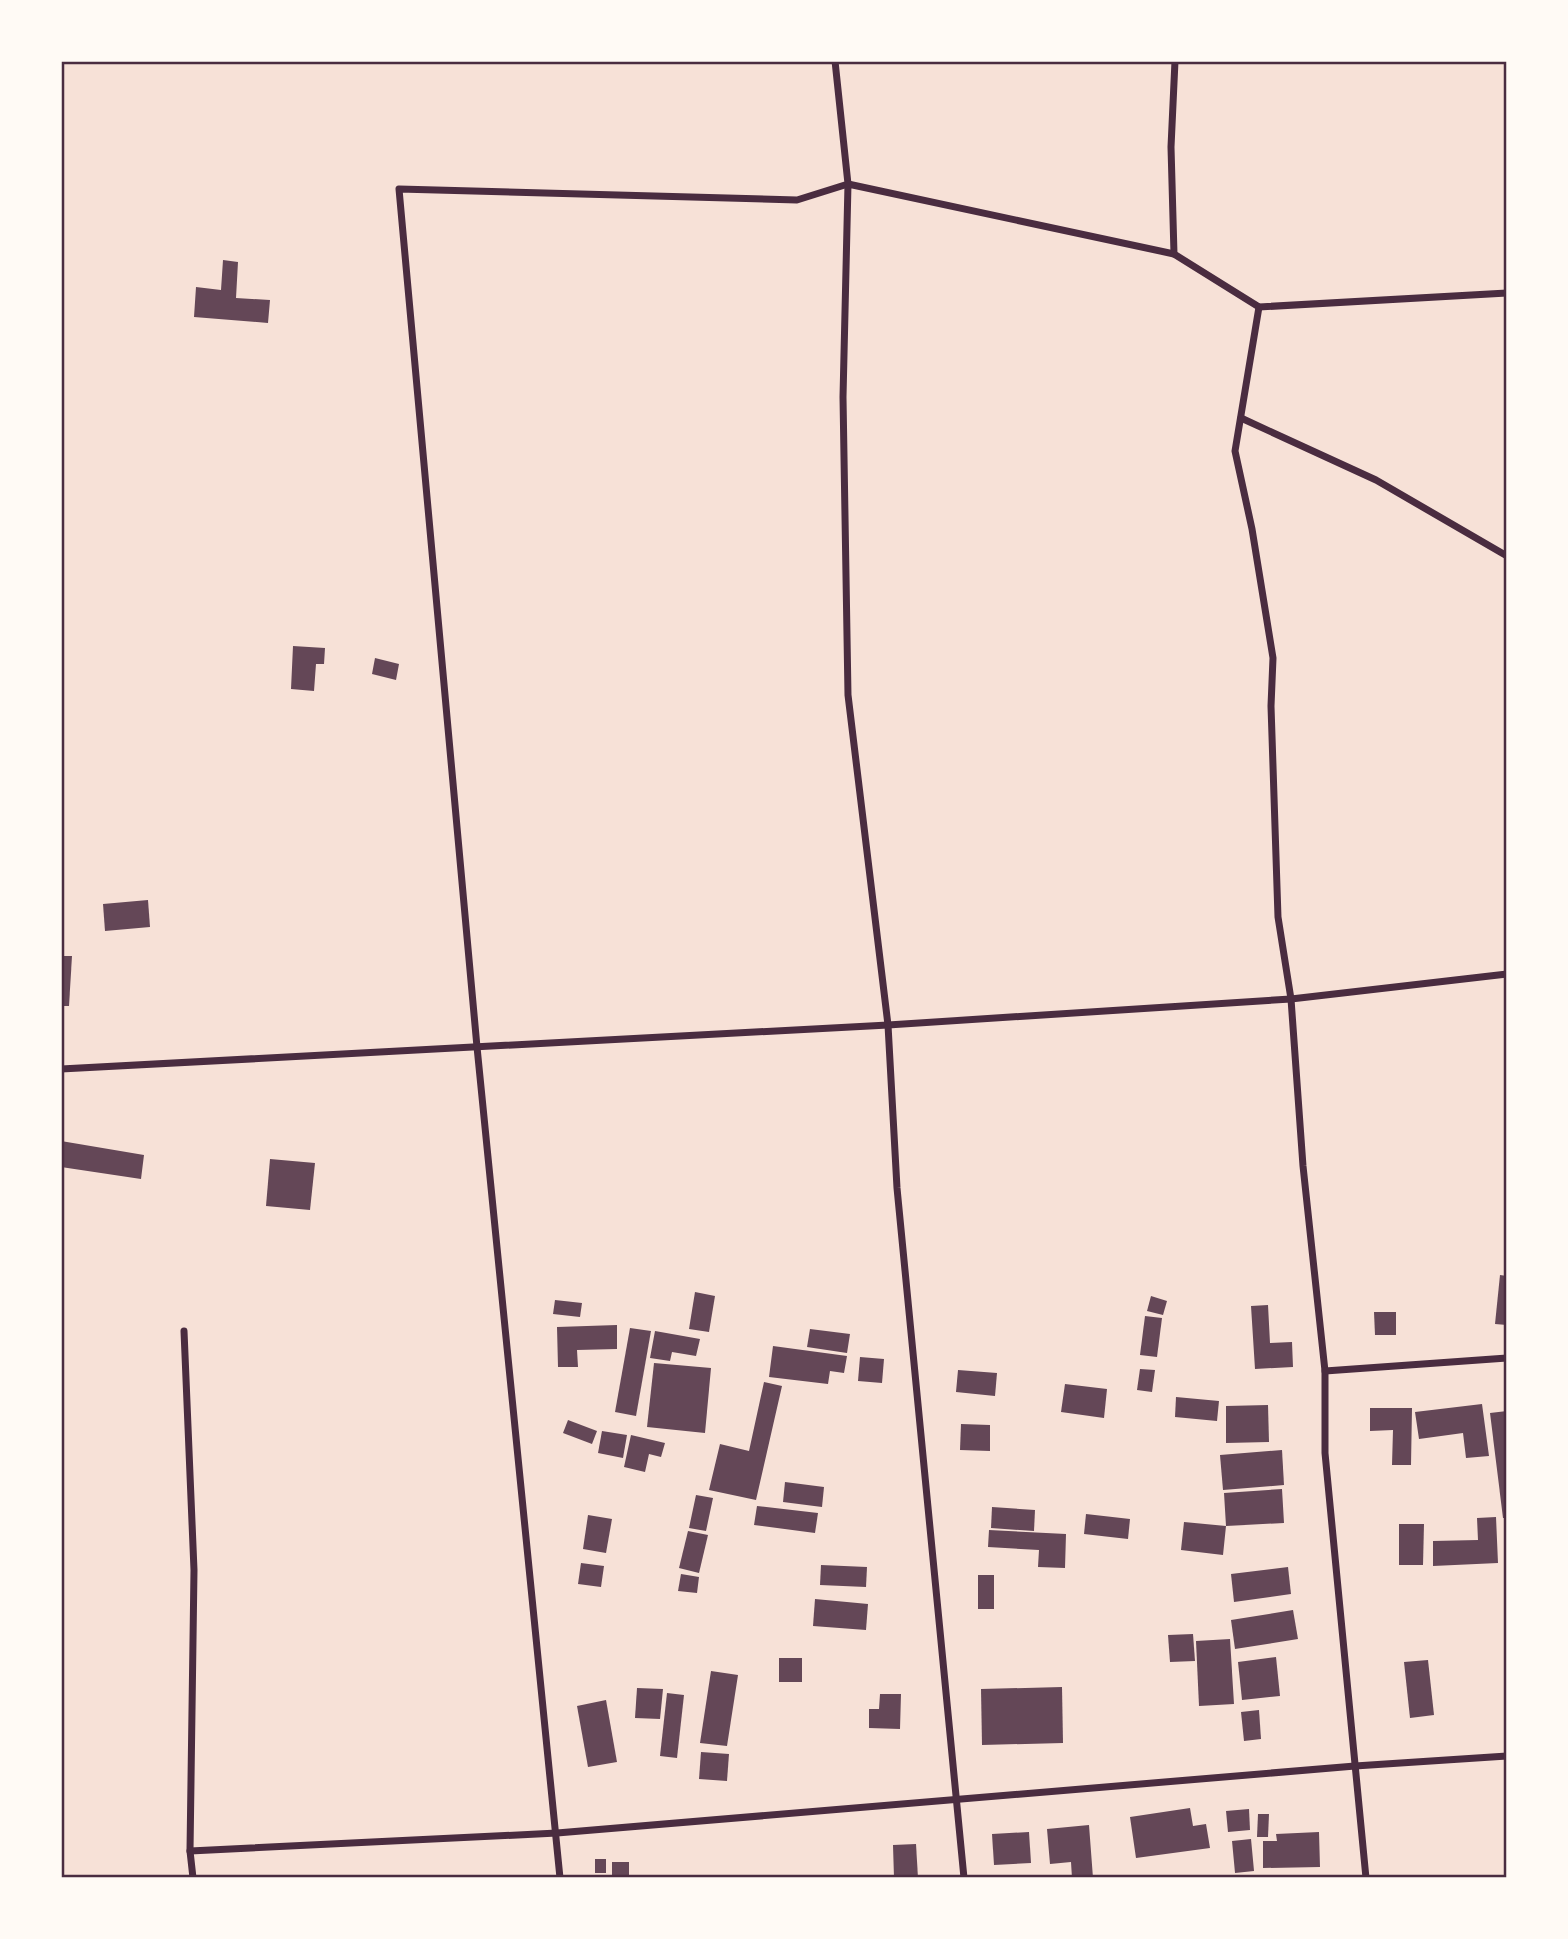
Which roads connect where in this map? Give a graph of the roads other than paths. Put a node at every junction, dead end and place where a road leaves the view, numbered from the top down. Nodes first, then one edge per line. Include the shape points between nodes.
1 (835, 61) edge
2 (1175, 61) edge
3 (848, 184) junction
4 (1174, 254) junction
5 (1507, 293) edge
6 (1259, 307) junction
7 (1241, 418) junction
8 (1507, 556) edge
9 (1507, 974) edge
10 (1291, 999) junction
11 (888, 1025) junction
12 (477, 1047) junction
13 (61, 1069) edge
14 (184, 1331) dead end
15 (1507, 1358) edge
16 (1325, 1371) junction
17 (1507, 1756) edge
18 (1355, 1766) junction
19 (957, 1800) junction
20 (557, 1833) junction
21 (190, 1851) junction
22 (193, 1878) edge
23 (560, 1878) edge
24 (964, 1878) edge
25 (1366, 1878) edge

1 - 3 street
2 - 4 street via 1171,147
3 - 4 street
3 - 11 street via 843,397 848,695
3 - 12 street via 797,200 399,190
4 - 6 street
5 - 6 street
6 - 7 street
7 - 8 street via 1376,480
7 - 10 street via 1236,451 1273,658 1278,917
9 - 10 street
10 - 11 street
10 - 16 street
11 - 12 street
11 - 19 street via 899,1202
12 - 13 street
12 - 20 street
14 - 21 street via 194,1570
15 - 16 street
16 - 18 street via 1325,1453
17 - 18 street
18 - 19 street
18 - 25 street
19 - 20 street
19 - 24 street
20 - 21 street
20 - 23 street
21 - 22 street

